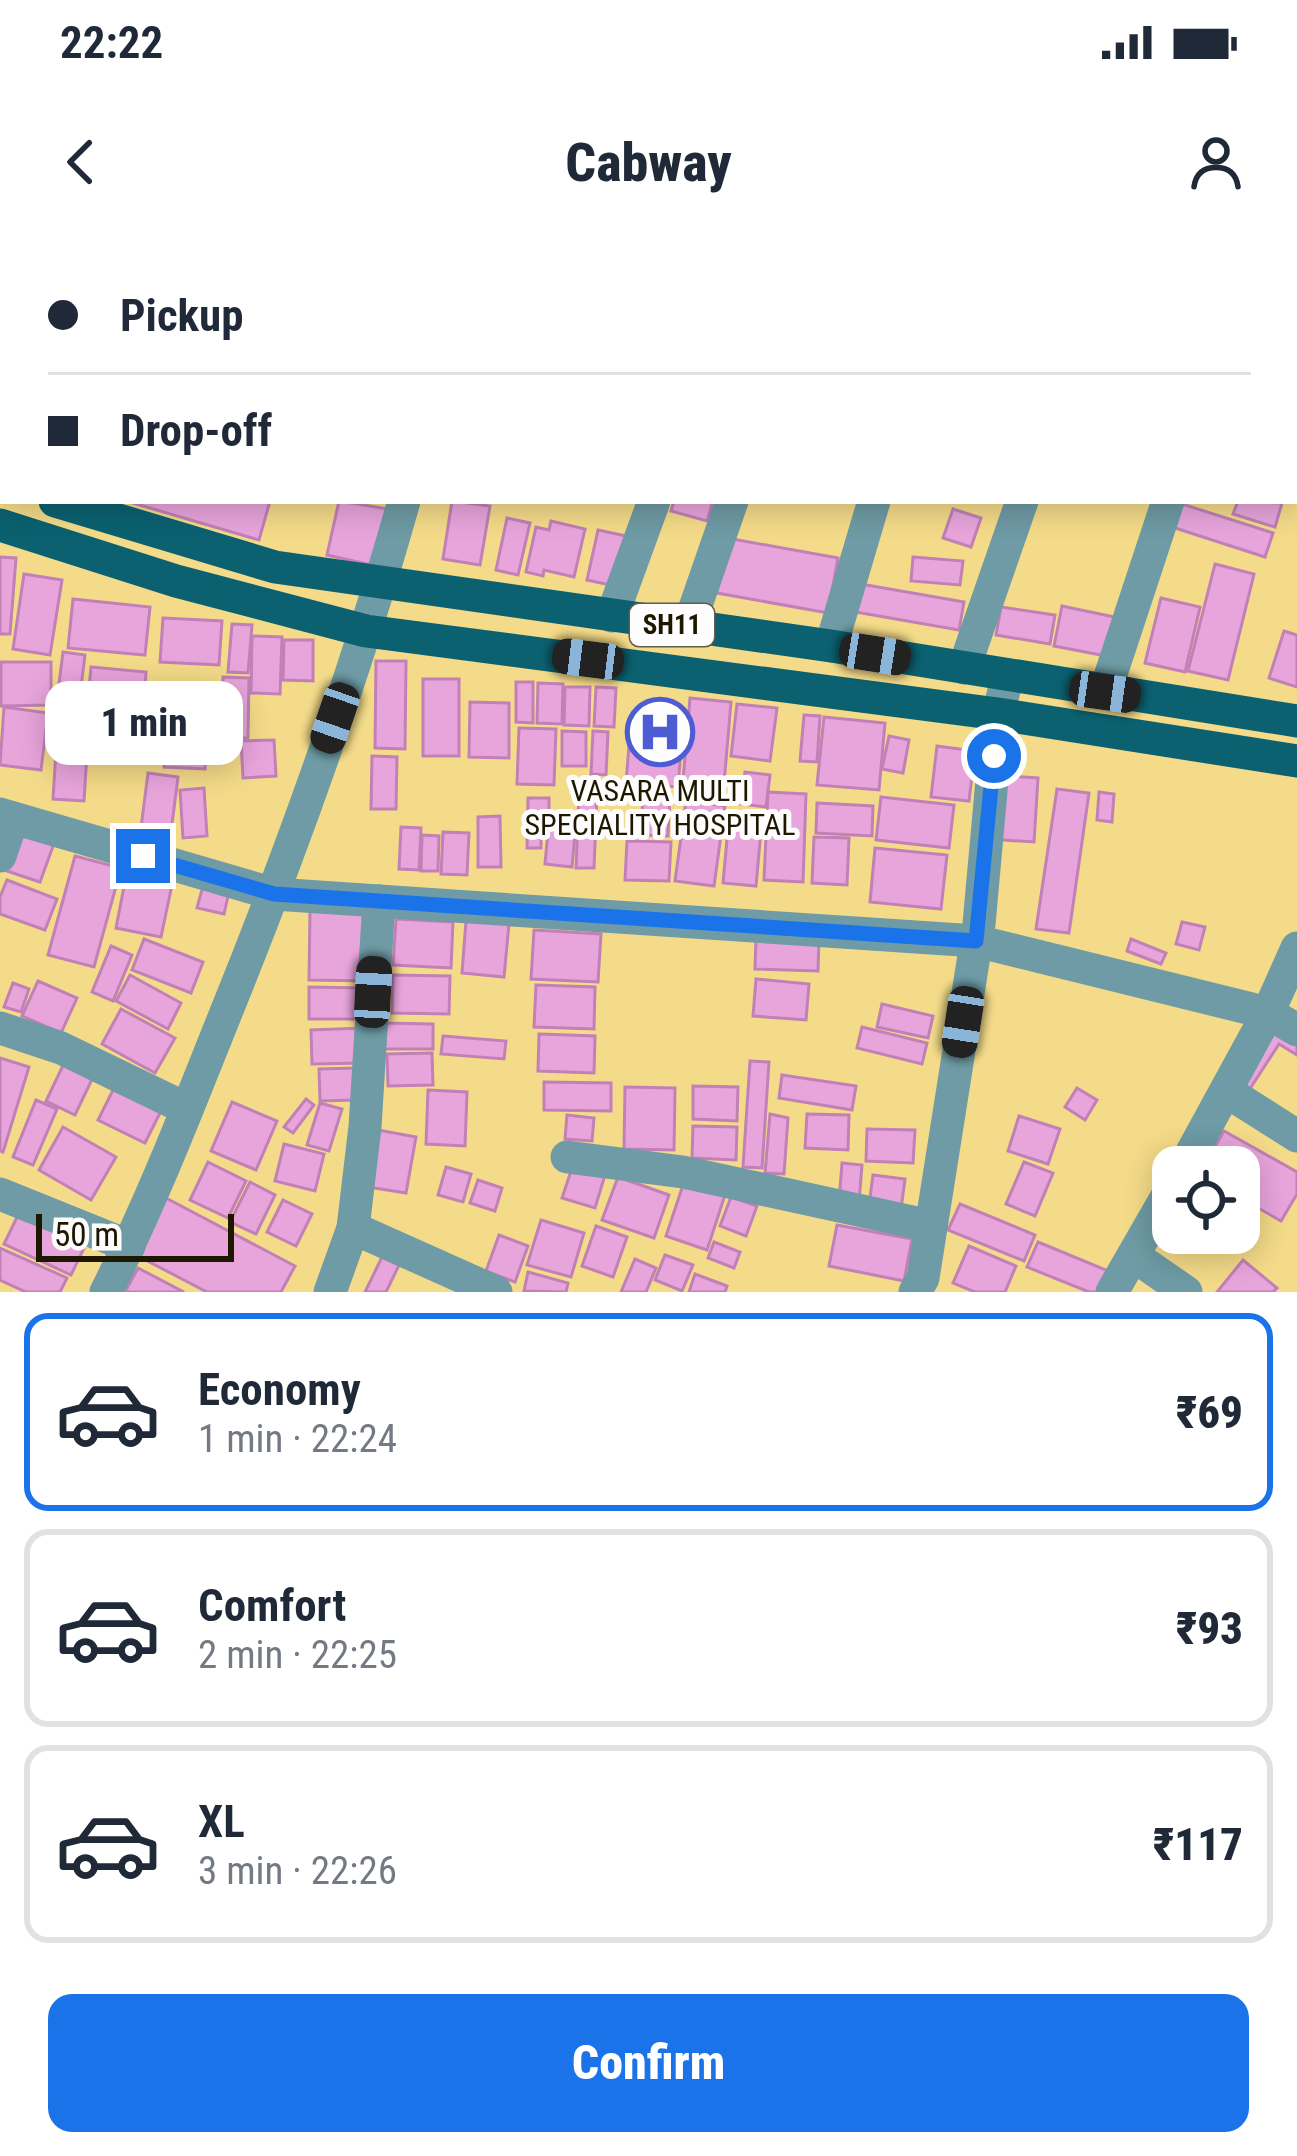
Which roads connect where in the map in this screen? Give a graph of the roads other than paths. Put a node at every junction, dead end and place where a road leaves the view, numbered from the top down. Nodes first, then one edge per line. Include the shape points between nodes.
1 (65, 504) edge
2 (403, 504) edge
3 (653, 504) edge
4 (731, 504) edge
5 (873, 504) edge
6 (1021, 504) edge
7 (1167, 504) edge
8 (0, 525) edge
9 (381, 582) junction
10 (612, 616) junction
11 (688, 628) junction
12 (366, 631) junction
13 (831, 646) junction
14 (964, 668) junction
15 (1009, 675) junction
16 (1105, 692) junction
17 (998, 714) junction
18 (1297, 721) edge
19 (1297, 761) edge
20 (6, 816) edge
21 (0, 856) edge
22 (274, 894) junction
23 (379, 901) junction
24 (976, 941) junction
25 (1297, 948) edge
26 (1283, 1022) edge
27 (0, 1028) edge
28 (1226, 1091) junction
29 (187, 1109) junction
30 (1297, 1136) edge
31 (1196, 1146) edge
32 (567, 1157) dead end
33 (0, 1195) edge
34 (1152, 1224) edge
35 (931, 1226) junction
36 (353, 1228) junction
37 (129, 1246) junction
38 (1134, 1256) junction
39 (106, 1292) edge
40 (330, 1292) edge
41 (496, 1292) edge
42 (914, 1292) edge
43 (1112, 1292) edge
44 (1186, 1292) edge

1 - 9 main road, SH11 via 275,567
2 - 9 street
3 - 10 street
4 - 11 street
5 - 13 street
6 - 14 street
7 - 16 street
8 - 12 main road, SH11
9 - 10 main road, SH11
9 - 12 street
10 - 11 main road, SH11
11 - 13 main road, SH11
12 - 17 main road, SH11
12 - 22 street
13 - 14 main road, SH11
14 - 15 main road, SH11
15 - 16 main road, SH11
15 - 17 street
16 - 18 main road, SH11
17 - 19 main road, SH11
17 - 24 street
20 - 21 street
20 - 22 street
22 - 23 street
22 - 29 street
23 - 24 street
23 - 36 street
24 - 26 street
24 - 35 street
25 - 26 street
26 - 28 street
27 - 29 street
28 - 30 street
28 - 31 street
29 - 37 street
32 - 35 street via 683,1172
33 - 37 street
34 - 38 street
35 - 42 street
36 - 40 street
36 - 41 street
37 - 39 street
38 - 43 street
38 - 44 street

